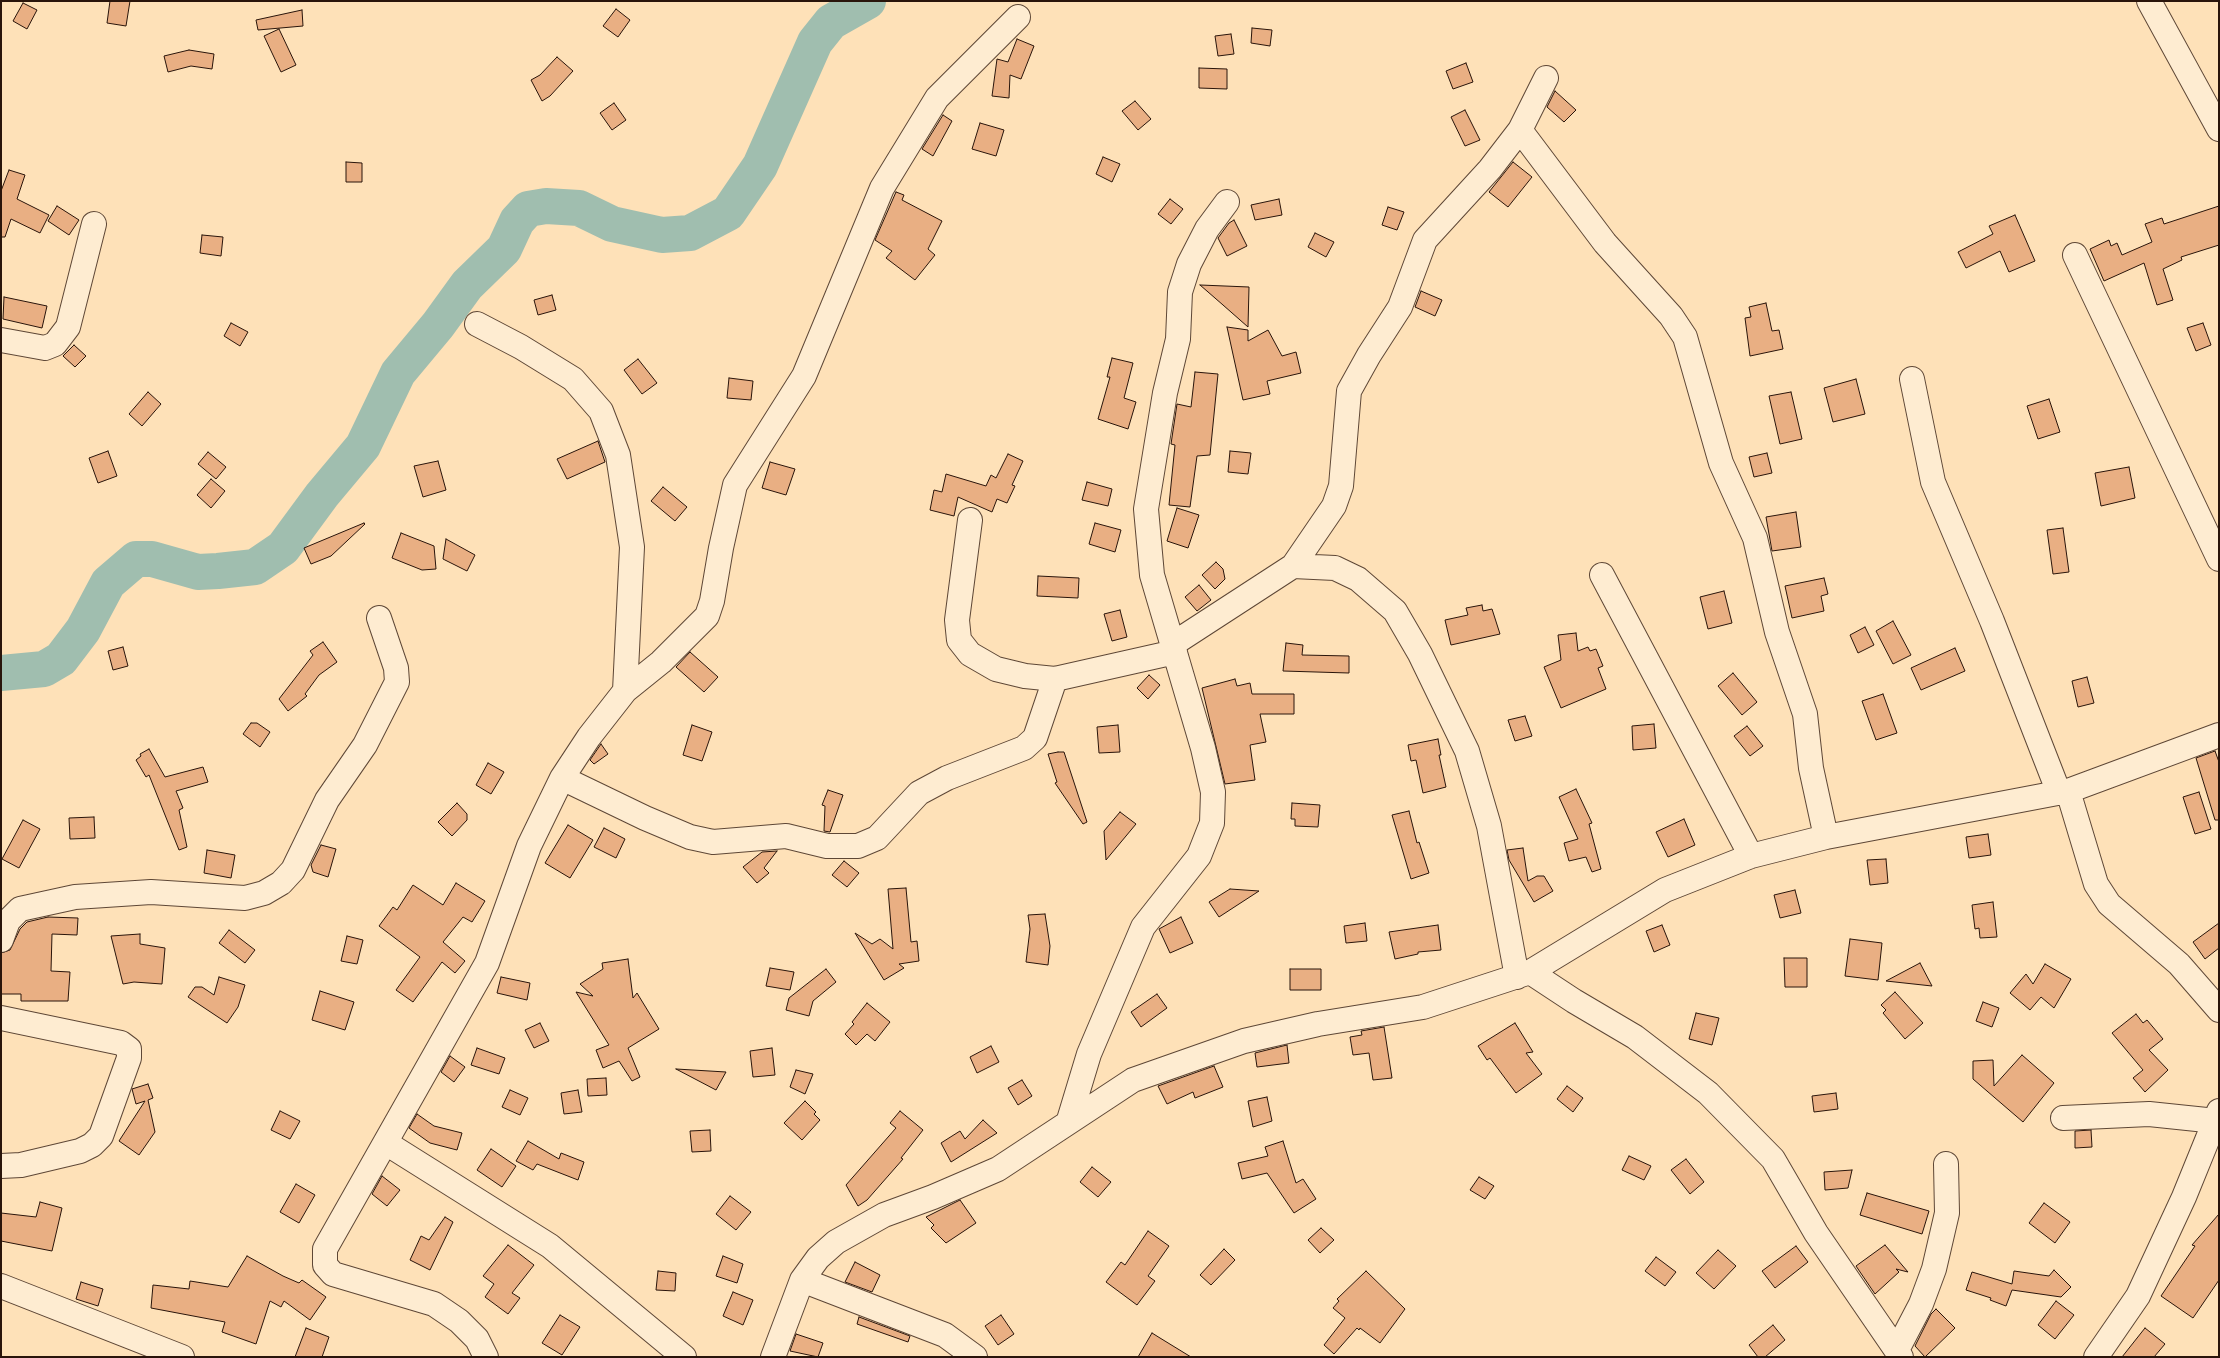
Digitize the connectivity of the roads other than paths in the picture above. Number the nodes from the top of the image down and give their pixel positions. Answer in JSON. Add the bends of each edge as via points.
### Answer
{"nodes":[{"id":1,"x":2149,"y":1,"type":"edge"},
{"id":2,"x":1018,"y":18,"type":"dead end"},
{"id":3,"x":1546,"y":78,"type":"dead end"},
{"id":4,"x":2219,"y":129,"type":"edge"},
{"id":5,"x":1520,"y":130,"type":"junction"},
{"id":6,"x":1227,"y":202,"type":"dead end"},
{"id":7,"x":94,"y":224,"type":"dead end"},
{"id":8,"x":2075,"y":255,"type":"dead end"},
{"id":9,"x":477,"y":324,"type":"dead end"},
{"id":10,"x":1,"y":340,"type":"edge"},
{"id":11,"x":1912,"y":379,"type":"dead end"},
{"id":12,"x":970,"y":520,"type":"dead end"},
{"id":13,"x":2219,"y":559,"type":"edge"},
{"id":14,"x":1293,"y":566,"type":"junction"},
{"id":15,"x":1602,"y":575,"type":"dead end"},
{"id":16,"x":379,"y":618,"type":"dead end"},
{"id":17,"x":1174,"y":648,"type":"junction"},
{"id":18,"x":1055,"y":679,"type":"junction"},
{"id":19,"x":625,"y":691,"type":"junction"},
{"id":20,"x":2219,"y":735,"type":"edge"},
{"id":21,"x":562,"y":778,"type":"junction"},
{"id":22,"x":2064,"y":792,"type":"junction"},
{"id":23,"x":1826,"y":837,"type":"junction"},
{"id":24,"x":1751,"y":856,"type":"junction"},
{"id":25,"x":1,"y":940,"type":"edge"},
{"id":26,"x":1524,"y":974,"type":"junction"},
{"id":27,"x":2219,"y":1010,"type":"edge"},
{"id":28,"x":1,"y":1018,"type":"edge"},
{"id":29,"x":2217,"y":1116,"type":"edge"},
{"id":30,"x":2063,"y":1118,"type":"dead end"},
{"id":31,"x":1069,"y":1120,"type":"junction"},
{"id":32,"x":386,"y":1143,"type":"junction"},
{"id":33,"x":1946,"y":1164,"type":"dead end"},
{"id":34,"x":1,"y":1166,"type":"edge"},
{"id":35,"x":802,"y":1280,"type":"junction"},
{"id":36,"x":1,"y":1286,"type":"edge"},
{"id":37,"x":1899,"y":1353,"type":"edge"},
{"id":38,"x":182,"y":1357,"type":"edge"},
{"id":39,"x":486,"y":1357,"type":"edge"},
{"id":40,"x":684,"y":1357,"type":"edge"},
{"id":41,"x":773,"y":1357,"type":"edge"},
{"id":42,"x":975,"y":1357,"type":"edge"},
{"id":43,"x":2096,"y":1357,"type":"edge"}],
"edges":[{"from":1,"to":4,"type":"street"},
{"from":2,"to":19,"type":"street","via":[[938,98],[882,188],[804,376],[735,486],[707,616],[661,662]]},
{"from":3,"to":5,"type":"street"},
{"from":5,"to":14,"type":"street","via":[[1490,169],[1425,240],[1400,307],[1349,392],[1341,486],[1334,506]]},
{"from":5,"to":23,"type":"street","via":[[1605,243],[1671,316],[1685,337],[1721,463],[1755,538],[1777,632],[1805,714],[1811,768]]},
{"from":6,"to":17,"type":"street","via":[[1207,229],[1189,264],[1180,292],[1178,339],[1164,394],[1146,509],[1152,575]]},
{"from":7,"to":10,"type":"street","via":[[68,328],[56,344],[45,348]]},
{"from":8,"to":13,"type":"street"},
{"from":9,"to":19,"type":"street","via":[[572,379],[601,411],[618,455],[632,547]]},
{"from":11,"to":22,"type":"street","via":[[1933,482]]},
{"from":12,"to":18,"type":"street","via":[[957,620],[959,640],[970,654],[996,670]]},
{"from":14,"to":17,"type":"street"},
{"from":14,"to":26,"type":"street","via":[[1335,568],[1358,579],[1395,611],[1420,654],[1467,752],[1489,826]]},
{"from":15,"to":24,"type":"street"},
{"from":16,"to":25,"type":"street","via":[[396,668],[397,682],[365,745],[327,800],[293,870],[280,883],[264,893],[245,898],[151,892],[75,897],[20,909],[8,921]]},
{"from":17,"to":18,"type":"street"},
{"from":17,"to":31,"type":"street","via":[[1213,792],[1212,823],[1198,856],[1143,927],[1089,1054]]},
{"from":18,"to":21,"type":"street","via":[[1035,738],[1024,748],[919,792],[877,838],[858,846],[827,846],[786,836],[713,842],[690,837]]},
{"from":19,"to":21,"type":"street"},
{"from":20,"to":22,"type":"street"},
{"from":21,"to":32,"type":"street","via":[[529,846],[487,963]]},
{"from":22,"to":23,"type":"street"},
{"from":22,"to":27,"type":"street","via":[[2096,884],[2109,904],[2179,964]]},
{"from":23,"to":24,"type":"street"},
{"from":24,"to":26,"type":"street","via":[[1665,890]]},
{"from":26,"to":31,"type":"street","via":[[1423,1007],[1318,1024],[1244,1041],[1133,1080]]},
{"from":26,"to":37,"type":"street","via":[[1635,1037],[1708,1093],[1773,1159],[1816,1233]]},
{"from":28,"to":34,"type":"street","via":[[121,1043],[129,1049],[129,1058],[101,1136],[92,1145],[80,1151],[21,1165]]},
{"from":29,"to":30,"type":"street","via":[[2149,1114]]},
{"from":29,"to":43,"type":"street","via":[[2138,1296]]},
{"from":31,"to":35,"type":"street","via":[[998,1169],[884,1215],[836,1242],[818,1258]]},
{"from":32,"to":39,"type":"street","via":[[325,1249],[325,1265],[333,1274],[434,1304],[459,1320],[476,1339]]},
{"from":32,"to":40,"type":"street","via":[[550,1246]]},
{"from":33,"to":37,"type":"street","via":[[1947,1213],[1934,1269]]},
{"from":35,"to":41,"type":"street"},
{"from":35,"to":42,"type":"street","via":[[945,1336]]},
{"from":36,"to":38,"type":"street"}]}
